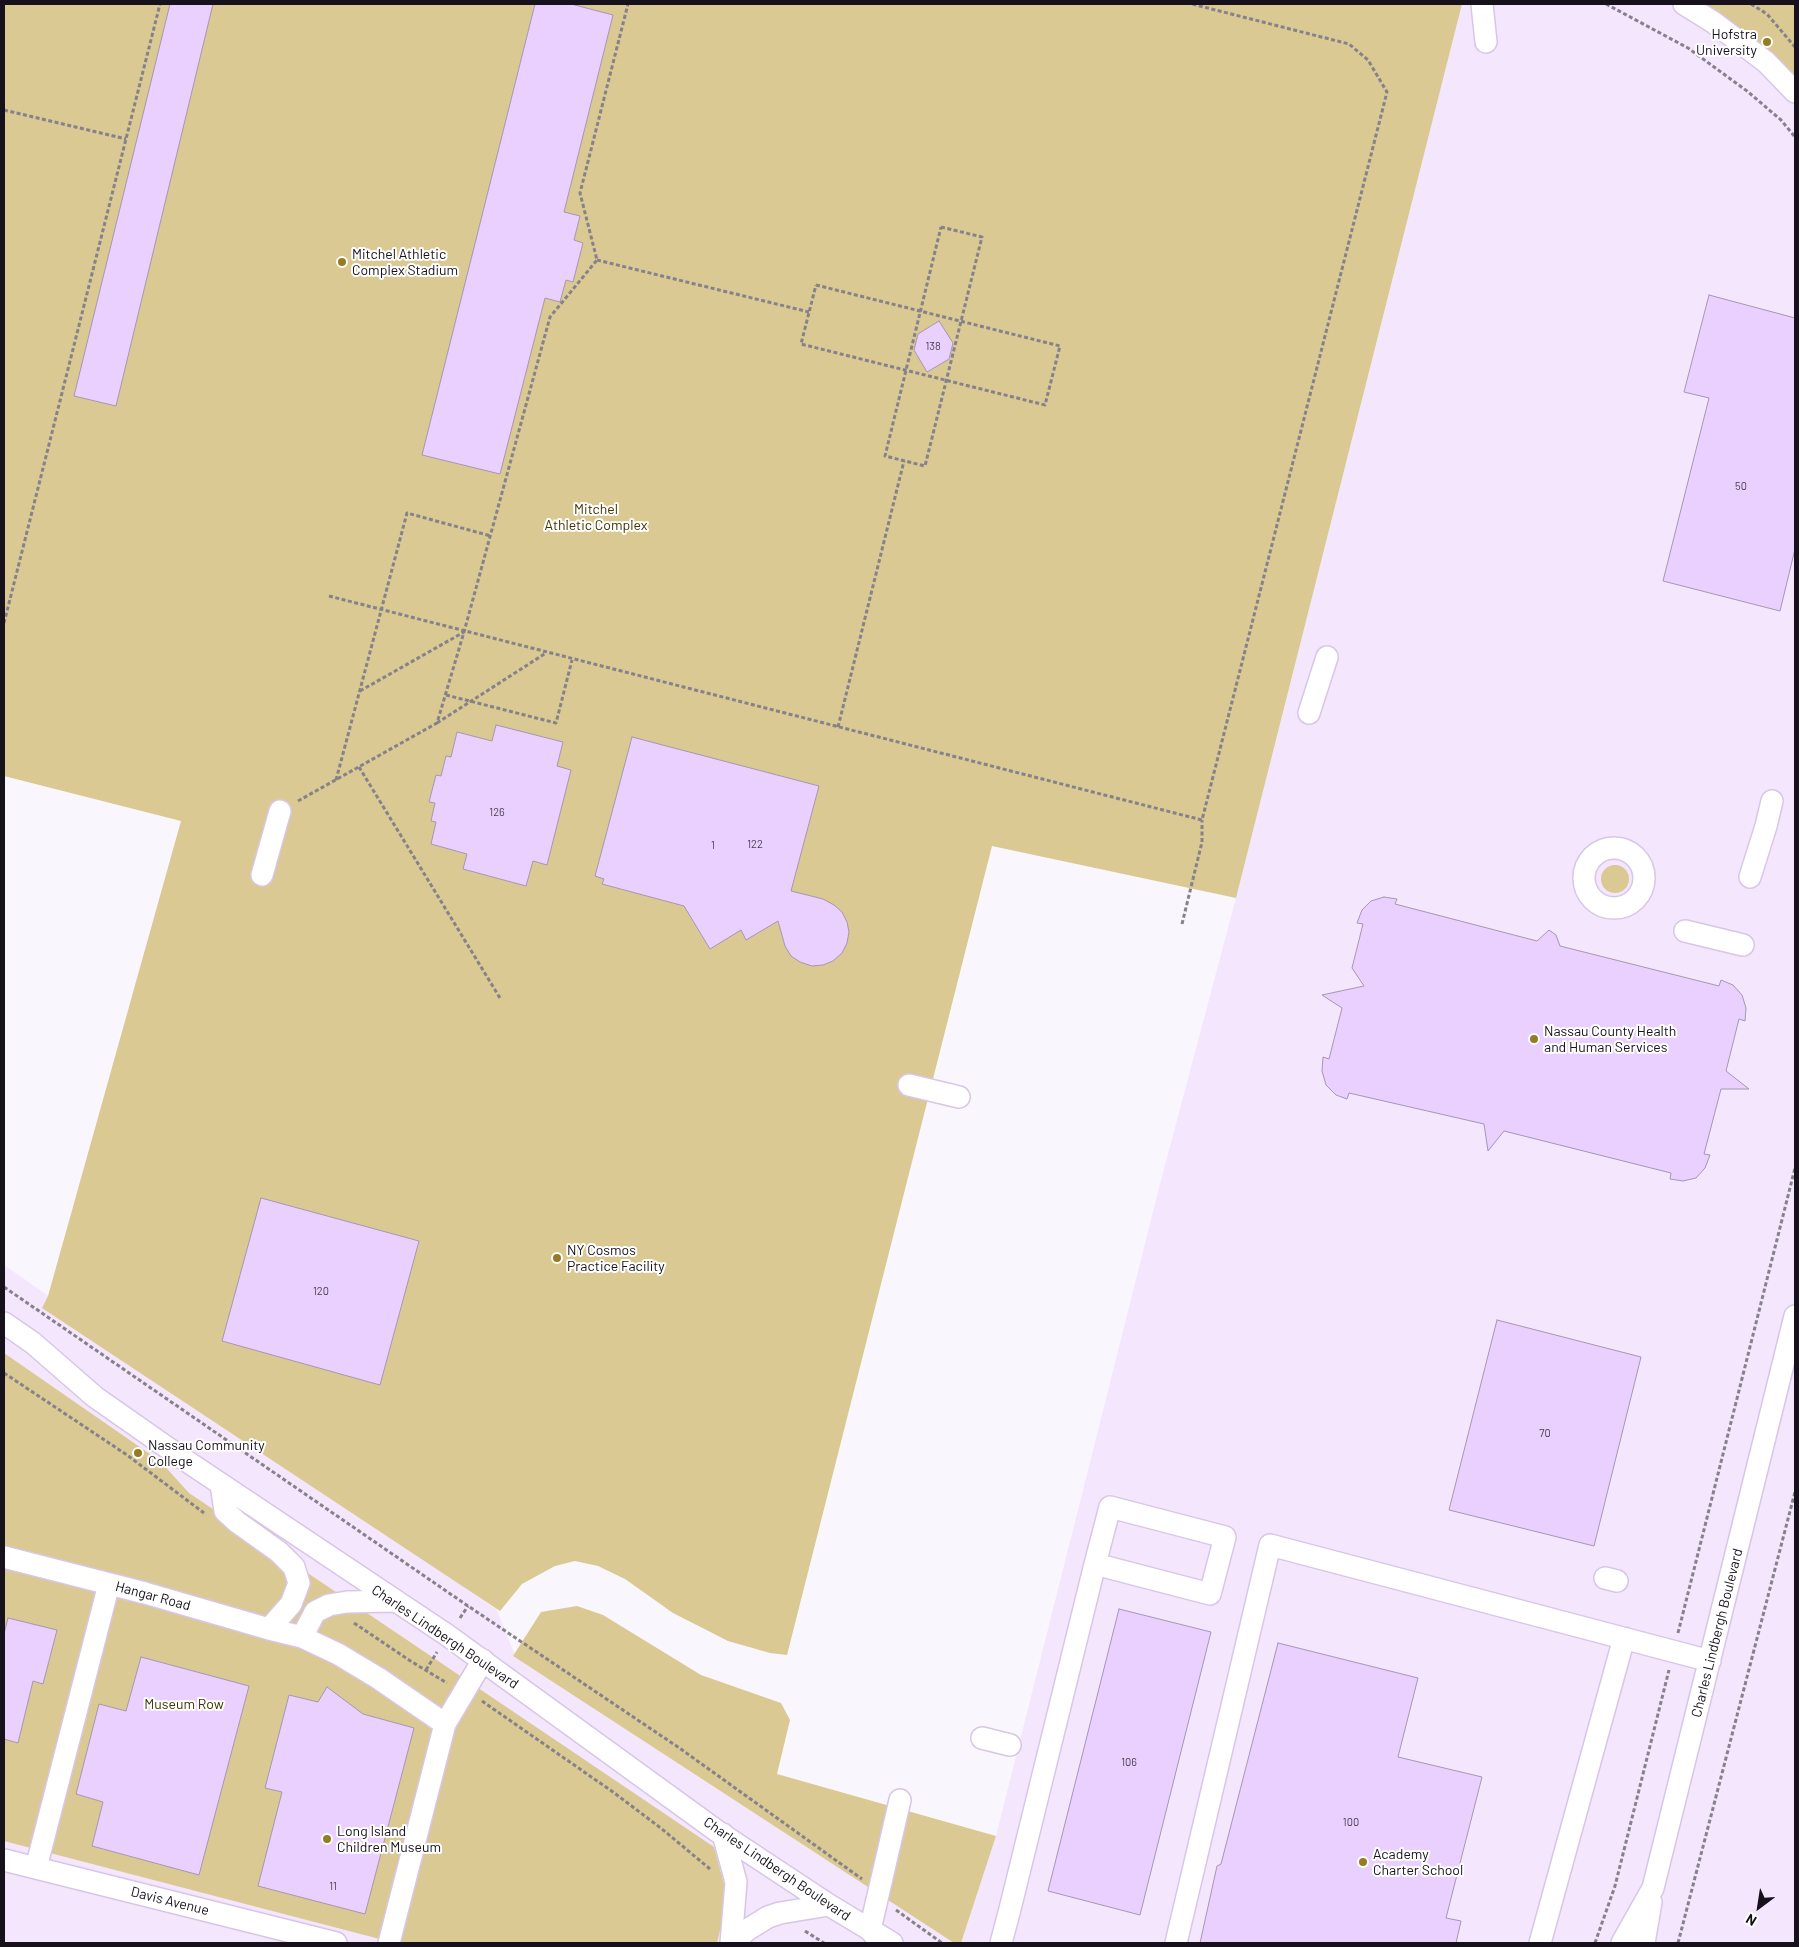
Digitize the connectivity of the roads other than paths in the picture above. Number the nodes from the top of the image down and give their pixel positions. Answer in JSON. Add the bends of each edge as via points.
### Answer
{"nodes":[{"id":1,"x":1482,"y":4,"type":"edge"},
{"id":2,"x":1684,"y":4,"type":"edge"},
{"id":3,"x":1486,"y":42,"type":"dead end"},
{"id":4,"x":1795,"y":92,"type":"edge"},
{"id":5,"x":1327,"y":657,"type":"dead end"},
{"id":6,"x":1309,"y":712,"type":"dead end"},
{"id":7,"x":1772,"y":802,"type":"dead end"},
{"id":8,"x":280,"y":811,"type":"road end"},
{"id":9,"x":262,"y":876,"type":"dead end"},
{"id":10,"x":1750,"y":877,"type":"dead end"},
{"id":11,"x":1685,"y":931,"type":"dead end"},
{"id":12,"x":1743,"y":945,"type":"dead end"},
{"id":13,"x":909,"y":1085,"type":"dead end"},
{"id":14,"x":959,"y":1098,"type":"dead end"},
{"id":15,"x":1795,"y":1316,"type":"edge"},
{"id":16,"x":4,"y":1323,"type":"edge"},
{"id":17,"x":221,"y":1485,"type":"junction"},
{"id":18,"x":4,"y":1557,"type":"edge"},
{"id":19,"x":1095,"y":1564,"type":"junction"},
{"id":20,"x":109,"y":1584,"type":"junction"},
{"id":21,"x":394,"y":1601,"type":"junction"},
{"id":22,"x":268,"y":1629,"type":"junction"},
{"id":23,"x":302,"y":1637,"type":"junction"},
{"id":24,"x":1624,"y":1638,"type":"junction"},
{"id":25,"x":483,"y":1660,"type":"junction"},
{"id":26,"x":1710,"y":1661,"type":"junction"},
{"id":27,"x":445,"y":1724,"type":"junction"},
{"id":28,"x":982,"y":1738,"type":"dead end"},
{"id":29,"x":1010,"y":1745,"type":"dead end"},
{"id":30,"x":900,"y":1800,"type":"dead end"},
{"id":31,"x":723,"y":1834,"type":"junction"},
{"id":32,"x":4,"y":1860,"type":"edge"},
{"id":33,"x":36,"y":1868,"type":"junction"},
{"id":34,"x":1653,"y":1888,"type":"junction"},
{"id":35,"x":829,"y":1906,"type":"junction"},
{"id":36,"x":876,"y":1937,"type":"edge"},
{"id":37,"x":336,"y":1943,"type":"edge"},
{"id":38,"x":389,"y":1943,"type":"edge"},
{"id":39,"x":732,"y":1943,"type":"edge"},
{"id":40,"x":892,"y":1943,"type":"edge"},
{"id":41,"x":1001,"y":1943,"type":"edge"},
{"id":42,"x":1176,"y":1943,"type":"edge"},
{"id":43,"x":1540,"y":1943,"type":"edge"},
{"id":44,"x":1622,"y":1943,"type":"edge"},
{"id":45,"x":1644,"y":1943,"type":"edge"}],
"edges":[{"from":1,"to":3,"type":"street"},
{"from":2,"to":4,"type":"street","via":[[1766,62]]},
{"from":5,"to":6,"type":"street"},
{"from":7,"to":10,"type":"street"},
{"from":8,"to":9,"type":"street"},
{"from":11,"to":12,"type":"street"},
{"from":13,"to":14,"type":"street"},
{"from":15,"to":26,"type":"street","name":"Charles Lindbergh Boulevard"},
{"from":16,"to":17,"type":"street","name":"Charles Lindbergh Boulevard","via":[[33,1343],[95,1397]]},
{"from":17,"to":21,"type":"street","name":"Charles Lindbergh Boulevard"},
{"from":17,"to":22,"type":"street","via":[[225,1511],[294,1567],[299,1583],[291,1604]]},
{"from":18,"to":20,"type":"street","name":"Hangar Road"},
{"from":19,"to":19,"type":"street","via":[[1110,1507],[1224,1537],[1210,1594]]},
{"from":19,"to":41,"type":"street"},
{"from":20,"to":22,"type":"street","name":"Hangar Road"},
{"from":20,"to":33,"type":"street"},
{"from":21,"to":23,"type":"street","via":[[329,1605],[316,1612]]},
{"from":21,"to":25,"type":"street","name":"Charles Lindbergh Boulevard"},
{"from":22,"to":23,"type":"street","name":"Hangar Road"},
{"from":23,"to":27,"type":"street","name":"Hangar Road","via":[[378,1678]]},
{"from":24,"to":26,"type":"street"},
{"from":24,"to":42,"type":"street","via":[[1270,1545]]},
{"from":24,"to":43,"type":"street"},
{"from":25,"to":27,"type":"street"},
{"from":25,"to":31,"type":"street","name":"Charles Lindbergh Boulevard"},
{"from":26,"to":34,"type":"street","name":"Charles Lindbergh Boulevard"},
{"from":27,"to":38,"type":"street"},
{"from":28,"to":29,"type":"street"},
{"from":30,"to":36,"type":"street","via":[[878,1894]]},
{"from":31,"to":35,"type":"street","name":"Charles Lindbergh Boulevard"},
{"from":31,"to":39,"type":"street","via":[[736,1882]]},
{"from":32,"to":33,"type":"street","name":"Davis Avenue"},
{"from":33,"to":37,"type":"street","name":"Davis Avenue"},
{"from":34,"to":44,"type":"street","name":"Charles Lindbergh Boulevard"},
{"from":34,"to":45,"type":"street"},
{"from":35,"to":36,"type":"street","name":"Charles Lindbergh Boulevard"},
{"from":35,"to":39,"type":"street","via":[[768,1917]]},
{"from":36,"to":40,"type":"street","name":"Charles Lindbergh Boulevard"}]}
